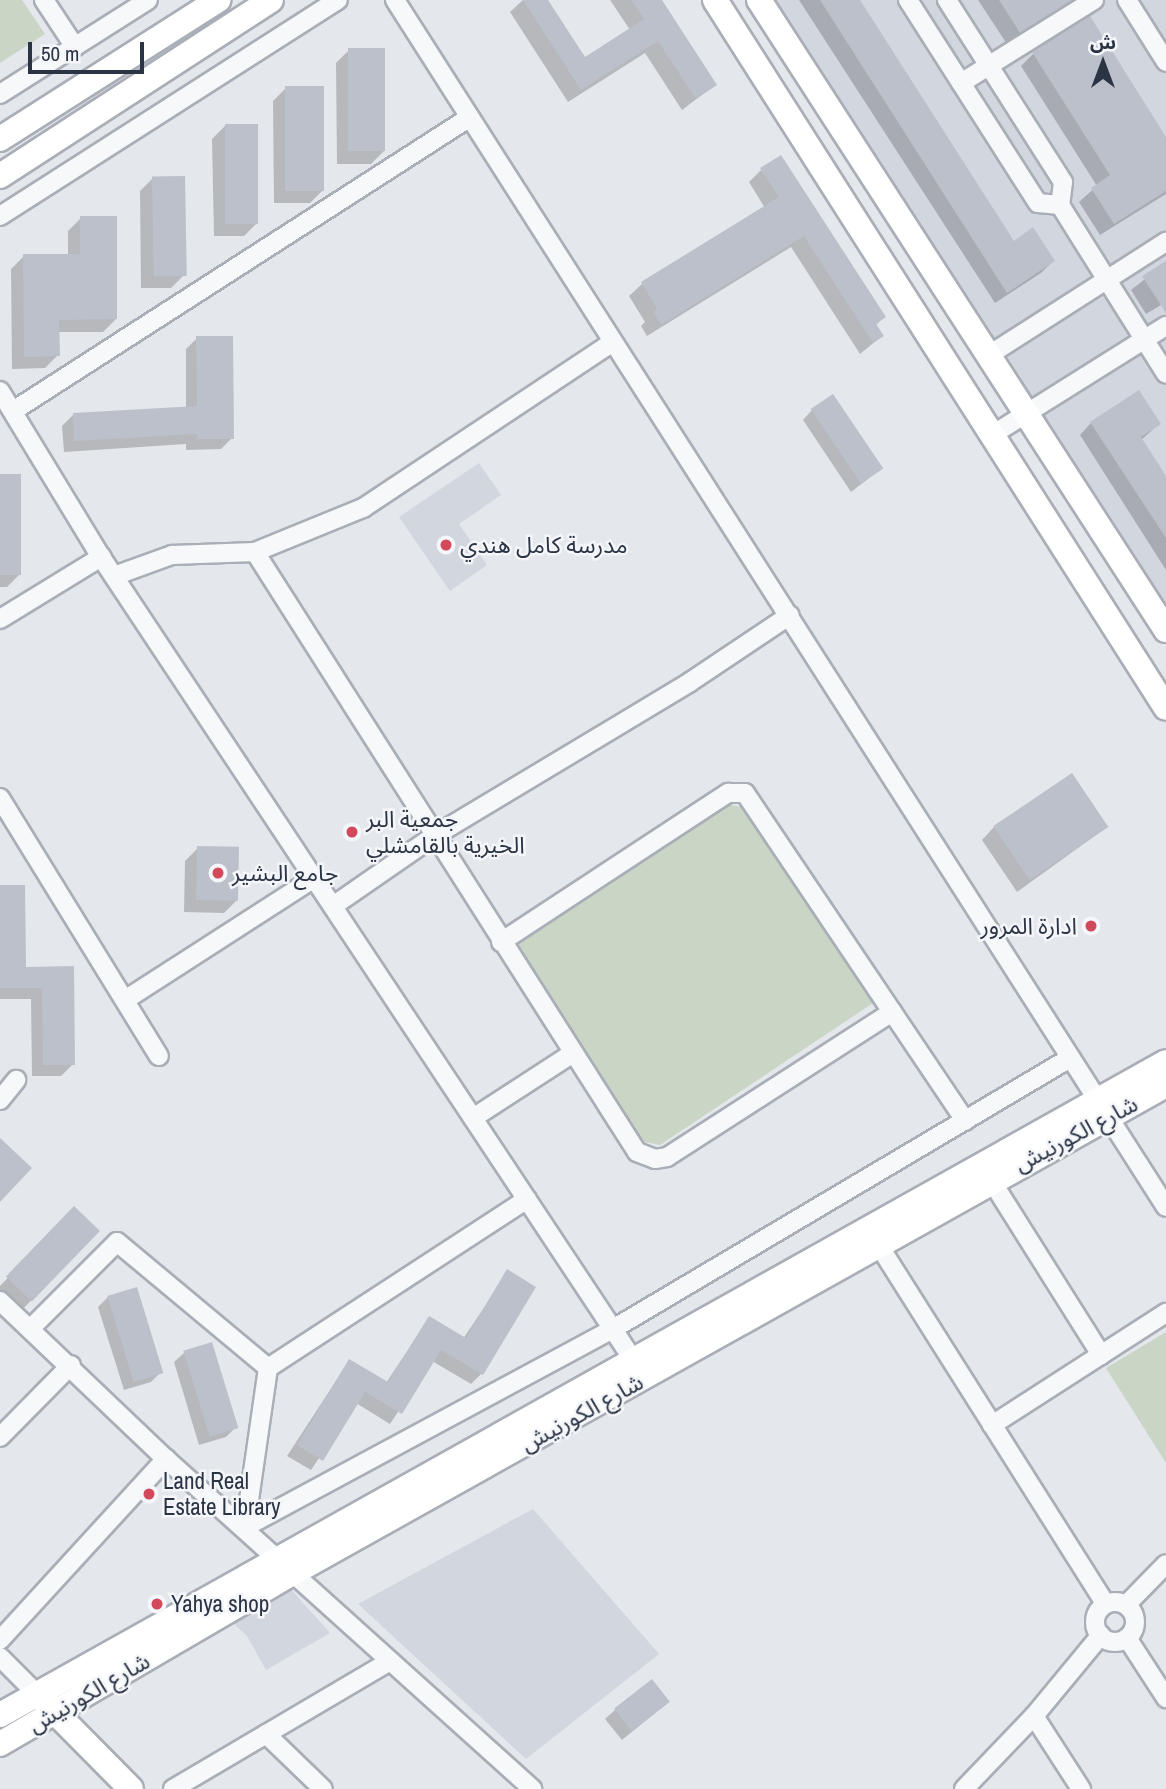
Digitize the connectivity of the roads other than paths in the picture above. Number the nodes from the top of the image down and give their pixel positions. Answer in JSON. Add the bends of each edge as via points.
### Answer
{"nodes":[{"id":1,"x":44,"y":0,"type":"edge"},
{"id":2,"x":148,"y":0,"type":"edge"},
{"id":3,"x":218,"y":0,"type":"edge"},
{"id":4,"x":271,"y":0,"type":"edge"},
{"id":5,"x":338,"y":0,"type":"edge"},
{"id":6,"x":395,"y":0,"type":"edge"},
{"id":7,"x":715,"y":0,"type":"edge"},
{"id":8,"x":759,"y":0,"type":"edge"},
{"id":9,"x":908,"y":0,"type":"edge"},
{"id":10,"x":947,"y":0,"type":"edge"},
{"id":11,"x":1094,"y":0,"type":"edge"},
{"id":12,"x":1127,"y":0,"type":"edge"},
{"id":13,"x":75,"y":47,"type":"junction"},
{"id":14,"x":1166,"y":62,"type":"edge"},
{"id":15,"x":990,"y":65,"type":"junction"},
{"id":16,"x":961,"y":83,"type":"junction"},
{"id":17,"x":0,"y":94,"type":"edge"},
{"id":18,"x":470,"y":117,"type":"junction"},
{"id":19,"x":0,"y":139,"type":"edge"},
{"id":20,"x":0,"y":176,"type":"edge"},
{"id":21,"x":1060,"y":205,"type":"junction"},
{"id":22,"x":0,"y":216,"type":"edge"},
{"id":23,"x":1166,"y":242,"type":"edge"},
{"id":24,"x":1107,"y":279,"type":"junction"},
{"id":25,"x":1166,"y":326,"type":"edge"},
{"id":26,"x":1144,"y":340,"type":"junction"},
{"id":27,"x":613,"y":342,"type":"junction"},
{"id":28,"x":989,"y":355,"type":"junction"},
{"id":29,"x":1166,"y":374,"type":"edge"},
{"id":30,"x":0,"y":391,"type":"edge"},
{"id":31,"x":13,"y":411,"type":"junction"},
{"id":32,"x":1026,"y":414,"type":"junction"},
{"id":33,"x":992,"y":435,"type":"junction"},
{"id":34,"x":255,"y":552,"type":"junction"},
{"id":35,"x":101,"y":557,"type":"junction"},
{"id":36,"x":114,"y":576,"type":"junction"},
{"id":37,"x":790,"y":615,"type":"junction"},
{"id":38,"x":0,"y":619,"type":"edge"},
{"id":39,"x":1166,"y":630,"type":"edge"},
{"id":40,"x":1166,"y":708,"type":"edge"},
{"id":41,"x":0,"y":798,"type":"edge"},
{"id":42,"x":433,"y":836,"type":"junction"},
{"id":43,"x":314,"y":878,"type":"junction"},
{"id":44,"x":333,"y":906,"type":"junction"},
{"id":45,"x":502,"y":942,"type":"junction"},
{"id":46,"x":125,"y":1000,"type":"junction"},
{"id":47,"x":892,"y":1013,"type":"junction"},
{"id":48,"x":573,"y":1054,"type":"junction"},
{"id":49,"x":159,"y":1056,"type":"dead end"},
{"id":50,"x":1070,"y":1058,"type":"junction"},
{"id":51,"x":1166,"y":1062,"type":"edge"},
{"id":52,"x":16,"y":1080,"type":"dead end"},
{"id":53,"x":1166,"y":1085,"type":"edge"},
{"id":54,"x":0,"y":1100,"type":"edge"},
{"id":55,"x":1102,"y":1109,"type":"junction"},
{"id":56,"x":473,"y":1118,"type":"junction"},
{"id":57,"x":965,"y":1121,"type":"junction"},
{"id":58,"x":991,"y":1180,"type":"junction"},
{"id":59,"x":527,"y":1199,"type":"junction"},
{"id":60,"x":1166,"y":1207,"type":"edge"},
{"id":61,"x":878,"y":1244,"type":"junction"},
{"id":62,"x":0,"y":1301,"type":"edge"},
{"id":63,"x":1166,"y":1313,"type":"edge"},
{"id":64,"x":30,"y":1329,"type":"junction"},
{"id":65,"x":613,"y":1329,"type":"junction"},
{"id":66,"x":1101,"y":1354,"type":"junction"},
{"id":67,"x":71,"y":1364,"type":"junction"},
{"id":68,"x":268,"y":1368,"type":"junction"},
{"id":69,"x":640,"y":1369,"type":"junction"},
{"id":70,"x":992,"y":1425,"type":"junction"},
{"id":71,"x":0,"y":1437,"type":"edge"},
{"id":72,"x":166,"y":1459,"type":"junction"},
{"id":73,"x":245,"y":1527,"type":"junction"},
{"id":74,"x":1166,"y":1564,"type":"edge"},
{"id":75,"x":285,"y":1566,"type":"junction"},
{"id":76,"x":1106,"y":1604,"type":"junction"},
{"id":77,"x":1126,"y":1605,"type":"junction"},
{"id":78,"x":1101,"y":1635,"type":"junction"},
{"id":79,"x":1127,"y":1638,"type":"junction"},
{"id":80,"x":0,"y":1640,"type":"edge"},
{"id":81,"x":0,"y":1657,"type":"edge"},
{"id":82,"x":390,"y":1661,"type":"junction"},
{"id":83,"x":37,"y":1694,"type":"junction"},
{"id":84,"x":1166,"y":1698,"type":"edge"},
{"id":85,"x":55,"y":1713,"type":"junction"},
{"id":86,"x":0,"y":1715,"type":"edge"},
{"id":87,"x":1034,"y":1716,"type":"junction"},
{"id":88,"x":266,"y":1734,"type":"junction"},
{"id":89,"x":0,"y":1744,"type":"edge"},
{"id":90,"x":131,"y":1789,"type":"edge"},
{"id":91,"x":173,"y":1789,"type":"edge"},
{"id":92,"x":323,"y":1789,"type":"edge"},
{"id":93,"x":532,"y":1789,"type":"edge"},
{"id":94,"x":964,"y":1789,"type":"edge"},
{"id":95,"x":1081,"y":1789,"type":"edge"}],
"edges":[{"from":1,"to":13,"type":"street"},
{"from":2,"to":13,"type":"street"},
{"from":3,"to":19,"type":"street"},
{"from":4,"to":20,"type":"street"},
{"from":5,"to":22,"type":"street"},
{"from":6,"to":18,"type":"street"},
{"from":7,"to":33,"type":"street"},
{"from":8,"to":28,"type":"street"},
{"from":9,"to":16,"type":"street"},
{"from":10,"to":15,"type":"street"},
{"from":11,"to":15,"type":"street"},
{"from":12,"to":14,"type":"street"},
{"from":13,"to":17,"type":"street"},
{"from":15,"to":16,"type":"street"},
{"from":15,"to":21,"type":"street","via":[[1063,182]]},
{"from":16,"to":21,"type":"street","via":[[1038,203]]},
{"from":18,"to":27,"type":"street"},
{"from":18,"to":31,"type":"street"},
{"from":21,"to":24,"type":"street"},
{"from":23,"to":24,"type":"street"},
{"from":24,"to":26,"type":"street"},
{"from":24,"to":28,"type":"street"},
{"from":25,"to":26,"type":"street"},
{"from":26,"to":29,"type":"street"},
{"from":26,"to":32,"type":"street"},
{"from":27,"to":34,"type":"street","via":[[363,508]]},
{"from":27,"to":37,"type":"street"},
{"from":28,"to":32,"type":"street"},
{"from":30,"to":31,"type":"street"},
{"from":31,"to":35,"type":"street"},
{"from":32,"to":33,"type":"street"},
{"from":32,"to":39,"type":"street"},
{"from":33,"to":40,"type":"street"},
{"from":34,"to":36,"type":"street","via":[[172,555]]},
{"from":34,"to":42,"type":"street"},
{"from":35,"to":36,"type":"street"},
{"from":35,"to":38,"type":"street"},
{"from":36,"to":43,"type":"street"},
{"from":37,"to":42,"type":"street","via":[[690,682]]},
{"from":37,"to":50,"type":"street"},
{"from":41,"to":46,"type":"street"},
{"from":42,"to":44,"type":"street"},
{"from":42,"to":45,"type":"street"},
{"from":43,"to":44,"type":"street"},
{"from":43,"to":46,"type":"street"},
{"from":44,"to":56,"type":"street"},
{"from":45,"to":47,"type":"street","via":[[728,793],[740,791],[753,801]]},
{"from":45,"to":48,"type":"street"},
{"from":46,"to":49,"type":"street"},
{"from":47,"to":48,"type":"street","via":[[667,1157],[655,1159],[637,1152]]},
{"from":47,"to":57,"type":"street"},
{"from":48,"to":56,"type":"street"},
{"from":50,"to":55,"type":"street"},
{"from":50,"to":57,"type":"street"},
{"from":51,"to":55,"type":"street","name":"شارع الكورنيش"},
{"from":52,"to":54,"type":"street"},
{"from":53,"to":55,"type":"street","name":"شارع الكورنيش"},
{"from":55,"to":58,"type":"street","name":"شارع الكورنيش"},
{"from":55,"to":60,"type":"street"},
{"from":55,"to":69,"type":"street","name":"شارع الكورنيش"},
{"from":56,"to":59,"type":"street"},
{"from":57,"to":65,"type":"street"},
{"from":58,"to":61,"type":"street","name":"شارع الكورنيش"},
{"from":58,"to":66,"type":"street"},
{"from":59,"to":65,"type":"street"},
{"from":59,"to":68,"type":"street"},
{"from":61,"to":69,"type":"street","name":"شارع الكورنيش"},
{"from":61,"to":70,"type":"street"},
{"from":62,"to":64,"type":"street"},
{"from":63,"to":66,"type":"street"},
{"from":64,"to":67,"type":"street"},
{"from":64,"to":68,"type":"street","via":[[117,1242]]},
{"from":65,"to":69,"type":"street"},
{"from":65,"to":73,"type":"street"},
{"from":66,"to":70,"type":"street"},
{"from":67,"to":71,"type":"street"},
{"from":67,"to":72,"type":"street"},
{"from":68,"to":73,"type":"street"},
{"from":69,"to":75,"type":"street","name":"شارع الكورنيش"},
{"from":70,"to":76,"type":"street"},
{"from":72,"to":73,"type":"street"},
{"from":72,"to":80,"type":"street"},
{"from":73,"to":75,"type":"street"},
{"from":74,"to":77,"type":"street"},
{"from":75,"to":82,"type":"street"},
{"from":75,"to":83,"type":"street","name":"شارع الكورنيش"},
{"from":75,"to":85,"type":"street","name":"شارع الكورنيش"},
{"from":76,"to":77,"type":"street"},
{"from":76,"to":78,"type":"street","via":[[1095,1620]]},
{"from":77,"to":79,"type":"street","via":[[1135,1621]]},
{"from":78,"to":79,"type":"street","via":[[1115,1642]]},
{"from":78,"to":87,"type":"street"},
{"from":79,"to":84,"type":"street"},
{"from":81,"to":83,"type":"street"},
{"from":82,"to":88,"type":"street"},
{"from":82,"to":93,"type":"street"},
{"from":83,"to":85,"type":"street"},
{"from":83,"to":86,"type":"street","name":"شارع الكورنيش"},
{"from":85,"to":89,"type":"street","name":"شارع الكورنيش"},
{"from":85,"to":90,"type":"street"},
{"from":87,"to":94,"type":"street"},
{"from":87,"to":95,"type":"street"},
{"from":88,"to":91,"type":"street"},
{"from":88,"to":92,"type":"street"}]}
